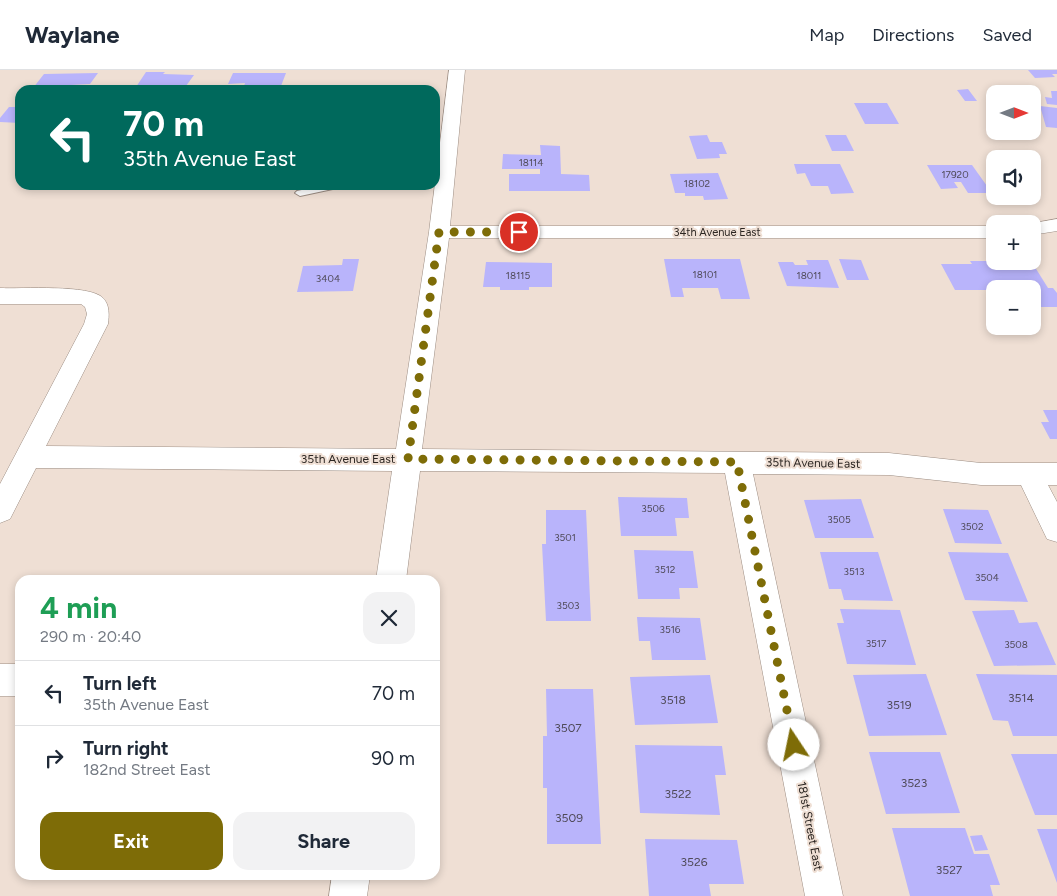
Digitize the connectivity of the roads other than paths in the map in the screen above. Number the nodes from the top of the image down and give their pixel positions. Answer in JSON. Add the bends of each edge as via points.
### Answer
{"nodes":[{"id":1,"x":457,"y":70,"type":"edge"},
{"id":2,"x":441,"y":156,"type":"edge"},
{"id":3,"x":317,"y":190,"type":"edge"},
{"id":4,"x":300,"y":194,"type":"dead end"},
{"id":5,"x":1057,"y":225,"type":"edge"},
{"id":6,"x":1041,"y":228,"type":"edge"},
{"id":7,"x":439,"y":232,"type":"junction"},
{"id":8,"x":986,"y":232,"type":"edge"},
{"id":9,"x":0,"y":296,"type":"edge"},
{"id":10,"x":28,"y":456,"type":"junction"},
{"id":11,"x":408,"y":459,"type":"junction"},
{"id":12,"x":737,"y":462,"type":"junction"},
{"id":13,"x":1030,"y":474,"type":"junction"},
{"id":14,"x":1057,"y":474,"type":"edge"},
{"id":15,"x":0,"y":511,"type":"edge"},
{"id":16,"x":1057,"y":530,"type":"edge"},
{"id":17,"x":392,"y":575,"type":"edge"},
{"id":18,"x":0,"y":680,"type":"edge"},
{"id":19,"x":15,"y":680,"type":"edge"},
{"id":20,"x":350,"y":880,"type":"edge"},
{"id":21,"x":348,"y":896,"type":"edge"},
{"id":22,"x":824,"y":896,"type":"edge"}],
"edges":[{"from":1,"to":2,"type":"street"},
{"from":2,"to":7,"type":"street"},
{"from":3,"to":4,"type":"lane"},
{"from":5,"to":6,"type":"street"},
{"from":7,"to":8,"type":"street","name":"34th Avenue East"},
{"from":7,"to":11,"type":"street"},
{"from":9,"to":10,"type":"street","via":[[79,296],[93,301],[97,308],[96,324]]},
{"from":10,"to":11,"type":"street","name":"35th Avenue East"},
{"from":10,"to":15,"type":"street"},
{"from":11,"to":12,"type":"street","name":"35th Avenue East"},
{"from":11,"to":17,"type":"street"},
{"from":12,"to":13,"type":"street","name":"35th Avenue East","via":[[889,464],[981,474]]},
{"from":12,"to":22,"type":"street","name":"181st Street East"},
{"from":13,"to":14,"type":"street","name":"35th Avenue East"},
{"from":13,"to":16,"type":"street"},
{"from":18,"to":19,"type":"street"},
{"from":20,"to":21,"type":"street"}]}
